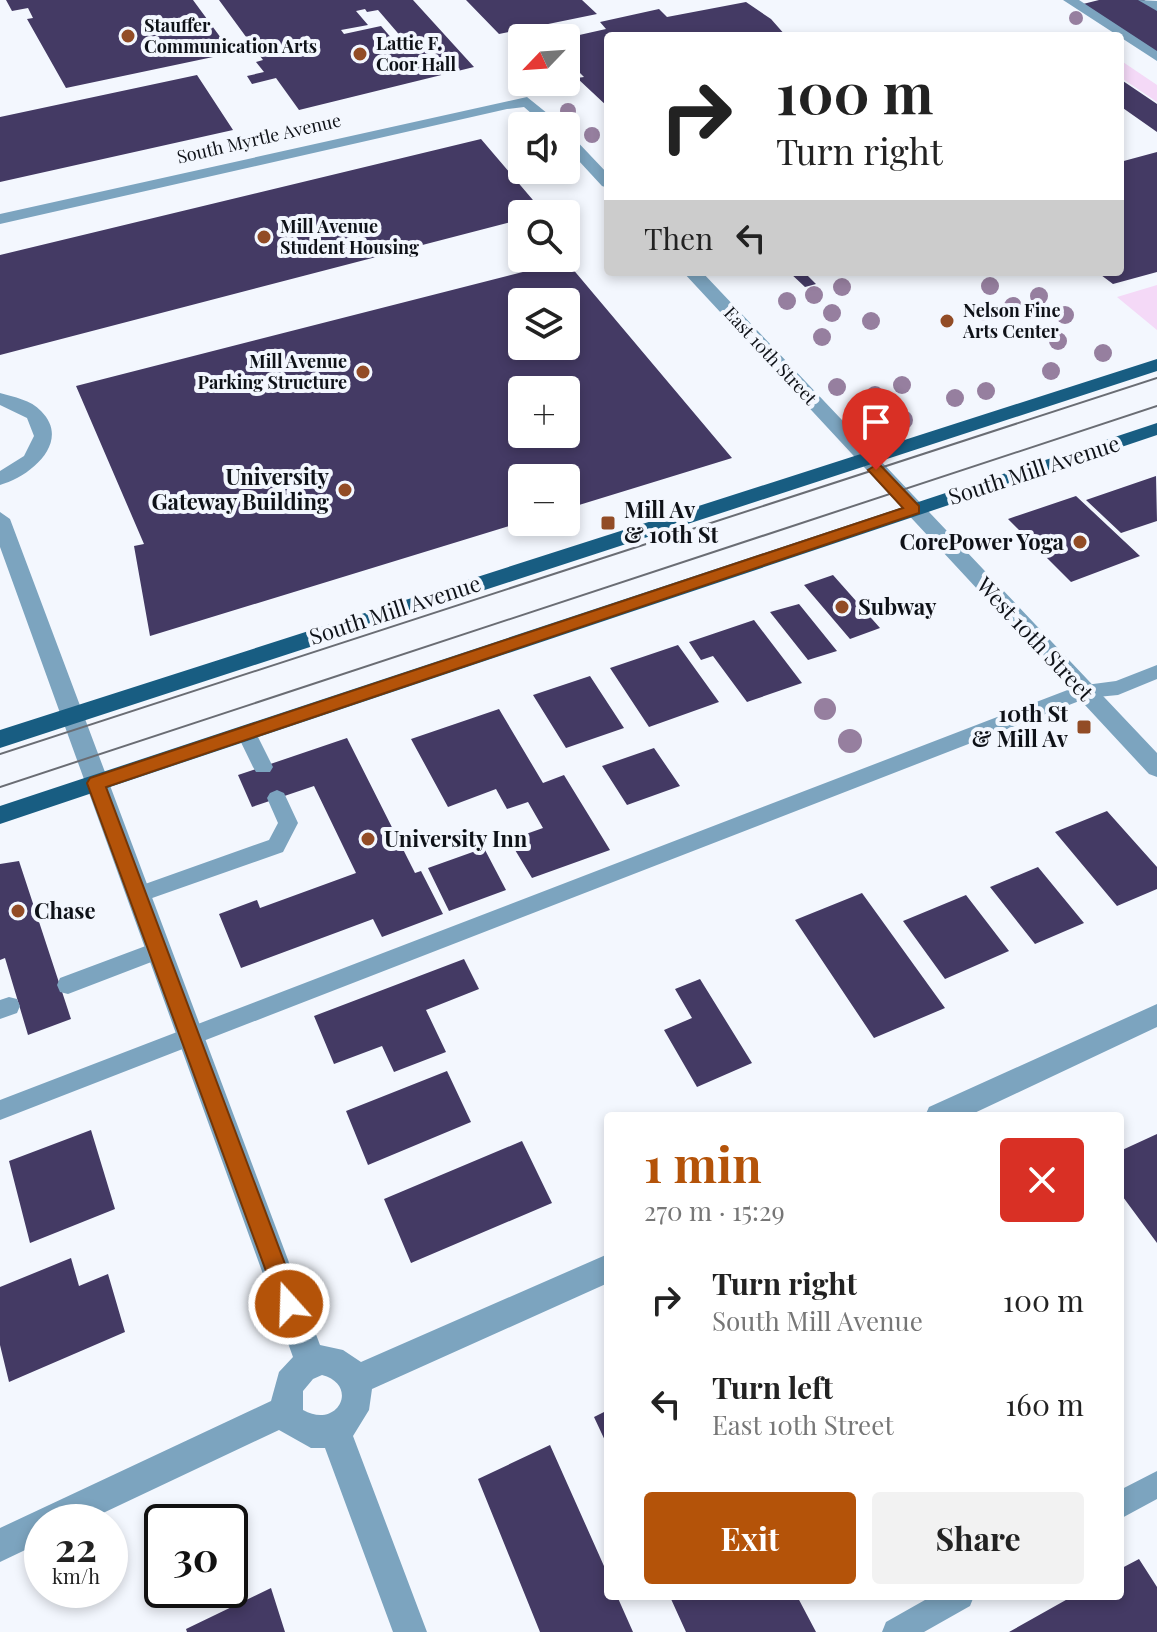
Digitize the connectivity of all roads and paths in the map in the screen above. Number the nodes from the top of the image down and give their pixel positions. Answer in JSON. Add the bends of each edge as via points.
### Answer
{"nodes":[{"id":1,"x":1070,"y":0,"type":"edge"},
{"id":2,"x":1145,"y":0,"type":"edge"},
{"id":3,"x":1157,"y":7,"type":"edge"},
{"id":4,"x":1119,"y":32,"type":"edge"},
{"id":5,"x":1124,"y":35,"type":"edge"},
{"id":6,"x":1157,"y":57,"type":"edge"},
{"id":7,"x":539,"y":112,"type":"edge"},
{"id":8,"x":580,"y":153,"type":"edge"},
{"id":9,"x":604,"y":179,"type":"edge"},
{"id":10,"x":0,"y":219,"type":"edge"},
{"id":11,"x":696,"y":276,"type":"edge"},
{"id":12,"x":1157,"y":365,"type":"edge"},
{"id":13,"x":0,"y":399,"type":"edge"},
{"id":14,"x":1157,"y":429,"type":"edge"},
{"id":15,"x":865,"y":458,"type":"junction"},
{"id":16,"x":0,"y":479,"type":"edge"},
{"id":17,"x":913,"y":510,"type":"junction"},
{"id":18,"x":0,"y":519,"type":"edge"},
{"id":19,"x":1157,"y":672,"type":"edge"},
{"id":20,"x":1085,"y":691,"type":"junction"},
{"id":21,"x":73,"y":715,"type":"junction"},
{"id":22,"x":246,"y":732,"type":"junction"},
{"id":23,"x":0,"y":739,"type":"edge"},
{"id":24,"x":263,"y":767,"type":"dead end"},
{"id":25,"x":1157,"y":768,"type":"edge"},
{"id":26,"x":96,"y":783,"type":"junction"},
{"id":27,"x":277,"y":798,"type":"dead end"},
{"id":28,"x":0,"y":815,"type":"edge"},
{"id":29,"x":138,"y":895,"type":"junction"},
{"id":30,"x":159,"y":950,"type":"junction"},
{"id":31,"x":68,"y":985,"type":"dead end"},
{"id":32,"x":1157,"y":1015,"type":"edge"},
{"id":33,"x":191,"y":1037,"type":"junction"},
{"id":34,"x":0,"y":1110,"type":"edge"},
{"id":35,"x":948,"y":1112,"type":"edge"},
{"id":36,"x":604,"y":1270,"type":"edge"},
{"id":37,"x":311,"y":1363,"type":"junction"},
{"id":38,"x":356,"y":1380,"type":"junction"},
{"id":39,"x":286,"y":1410,"type":"junction"},
{"id":40,"x":335,"y":1431,"type":"junction"},
{"id":41,"x":1157,"y":1484,"type":"edge"},
{"id":42,"x":1124,"y":1503,"type":"edge"},
{"id":43,"x":86,"y":1504,"type":"edge"},
{"id":44,"x":24,"y":1534,"type":"edge"},
{"id":45,"x":0,"y":1545,"type":"edge"},
{"id":46,"x":953,"y":1600,"type":"edge"},
{"id":47,"x":410,"y":1632,"type":"edge"},
{"id":48,"x":896,"y":1632,"type":"edge"}],
"edges":[{"from":1,"to":4,"type":"street"},
{"from":2,"to":3,"type":"street"},
{"from":5,"to":6,"type":"street"},
{"from":7,"to":10,"type":"street","name":"South Myrtle Avenue","via":[[527,102]]},
{"from":8,"to":9,"type":"street"},
{"from":11,"to":15,"type":"street","name":"East 10th Street"},
{"from":12,"to":15,"type":"main road","name":"South Mill Avenue"},
{"from":13,"to":16,"type":"street","via":[[33,410],[43,422],[44,435],[40,450],[27,464]]},
{"from":14,"to":17,"type":"main road","name":"South Mill Avenue"},
{"from":15,"to":17,"type":"street","name":"East 10th Street"},
{"from":15,"to":21,"type":"main road","name":"South Mill Avenue"},
{"from":17,"to":20,"type":"street","name":"West 10th Street"},
{"from":17,"to":22,"type":"main road","name":"South Mill Avenue"},
{"from":18,"to":21,"type":"street"},
{"from":19,"to":20,"type":"lane","via":[[1118,688]]},
{"from":20,"to":25,"type":"street","name":"West 10th Street"},
{"from":20,"to":33,"type":"lane"},
{"from":21,"to":23,"type":"main road","name":"South Mill Avenue"},
{"from":21,"to":26,"type":"street"},
{"from":22,"to":24,"type":"lane"},
{"from":22,"to":26,"type":"main road","name":"South Mill Avenue"},
{"from":26,"to":28,"type":"main road","name":"South Mill Avenue"},
{"from":26,"to":29,"type":"street"},
{"from":27,"to":29,"type":"lane","via":[[288,823],[276,846]]},
{"from":29,"to":30,"type":"street"},
{"from":30,"to":31,"type":"lane"},
{"from":30,"to":33,"type":"street"},
{"from":32,"to":35,"type":"street"},
{"from":33,"to":34,"type":"lane"},
{"from":33,"to":37,"type":"street"},
{"from":36,"to":38,"type":"street"},
{"from":37,"to":38,"type":"street","via":[[332,1360]]},
{"from":37,"to":39,"type":"street","via":[[293,1377],[284,1399]]},
{"from":38,"to":40,"type":"street","via":[[353,1414]]},
{"from":39,"to":40,"type":"street","via":[[291,1421],[310,1434]]},
{"from":39,"to":43,"type":"street"},
{"from":40,"to":47,"type":"street"},
{"from":41,"to":42,"type":"lane"},
{"from":44,"to":45,"type":"street"},
{"from":46,"to":48,"type":"lane"}]}
